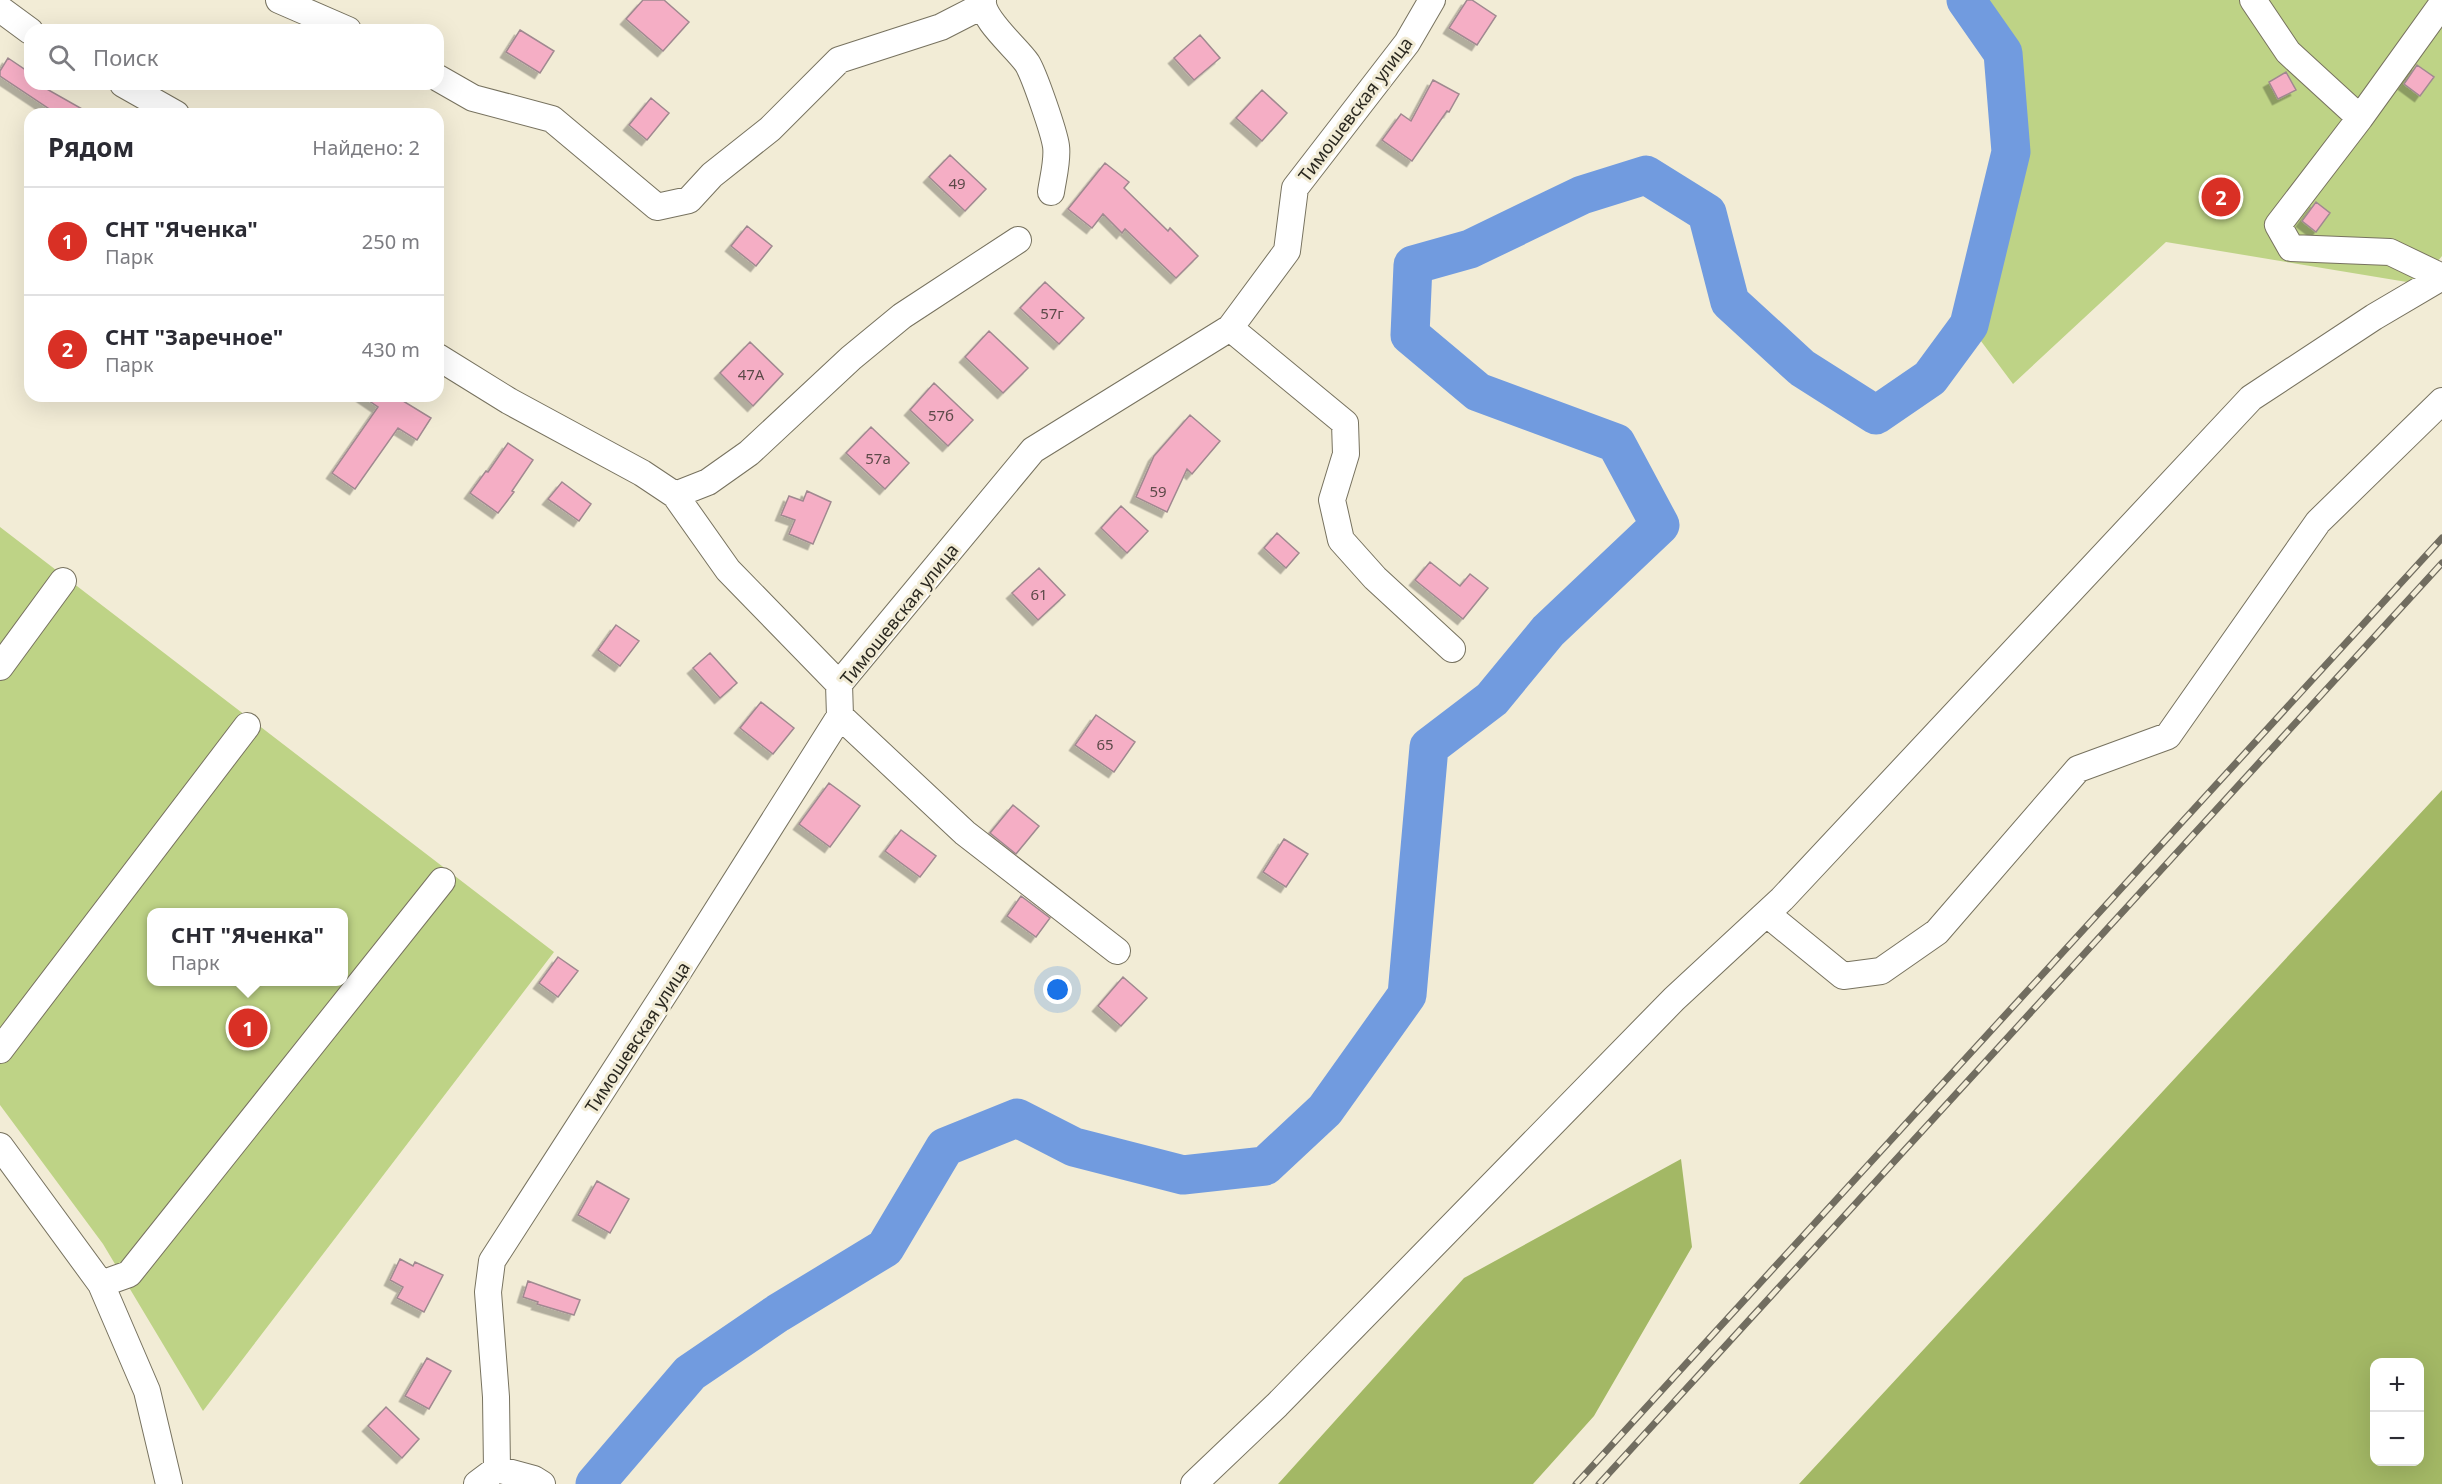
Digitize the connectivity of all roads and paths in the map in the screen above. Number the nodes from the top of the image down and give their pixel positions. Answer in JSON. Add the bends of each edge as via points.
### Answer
{"nodes":[{"id":1,"x":279,"y":0,"type":"edge"},
{"id":2,"x":1432,"y":0,"type":"edge"},
{"id":3,"x":2253,"y":0,"type":"edge"},
{"id":4,"x":982,"y":3,"type":"edge"},
{"id":5,"x":2442,"y":4,"type":"edge"},
{"id":6,"x":0,"y":9,"type":"edge"},
{"id":7,"x":334,"y":24,"type":"edge"},
{"id":8,"x":24,"y":27,"type":"edge"},
{"id":9,"x":444,"y":81,"type":"edge"},
{"id":10,"x":134,"y":90,"type":"edge"},
{"id":11,"x":165,"y":108,"type":"edge"},
{"id":12,"x":2360,"y":118,"type":"junction"},
{"id":13,"x":1051,"y":192,"type":"dead end"},
{"id":14,"x":1018,"y":240,"type":"dead end"},
{"id":15,"x":2442,"y":277,"type":"edge"},
{"id":16,"x":1230,"y":328,"type":"junction"},
{"id":17,"x":444,"y":361,"type":"edge"},
{"id":18,"x":2442,"y":401,"type":"edge"},
{"id":19,"x":675,"y":495,"type":"junction"},
{"id":20,"x":63,"y":581,"type":"dead end"},
{"id":21,"x":1452,"y":649,"type":"dead end"},
{"id":22,"x":0,"y":667,"type":"edge"},
{"id":23,"x":839,"y":684,"type":"junction"},
{"id":24,"x":840,"y":716,"type":"junction"},
{"id":25,"x":247,"y":726,"type":"dead end"},
{"id":26,"x":442,"y":881,"type":"dead end"},
{"id":27,"x":1775,"y":906,"type":"junction"},
{"id":28,"x":1117,"y":951,"type":"dead end"},
{"id":29,"x":0,"y":1050,"type":"edge"},
{"id":30,"x":0,"y":1146,"type":"edge"},
{"id":31,"x":101,"y":1284,"type":"junction"},
{"id":32,"x":487,"y":1477,"type":"edge"},
{"id":33,"x":169,"y":1484,"type":"edge"},
{"id":34,"x":542,"y":1484,"type":"edge"},
{"id":35,"x":1194,"y":1484,"type":"edge"}],
"edges":[{"from":1,"to":7,"type":"street"},
{"from":2,"to":16,"type":"street","name":"Тимошевская улица","via":[[1407,43],[1295,188],[1287,251]]},
{"from":3,"to":12,"type":"street","via":[[2288,52]]},
{"from":4,"to":9,"type":"street","via":[[941,27],[839,60],[771,129],[712,175],[689,200],[657,207],[552,119],[473,98]]},
{"from":4,"to":13,"type":"street","via":[[993,23],[1027,64],[1033,79],[1056,147]]},
{"from":5,"to":12,"type":"street"},
{"from":6,"to":8,"type":"street"},
{"from":10,"to":11,"type":"street"},
{"from":12,"to":15,"type":"street","via":[[2278,225],[2291,248],[2390,252]]},
{"from":14,"to":19,"type":"street","via":[[902,316],[749,453],[708,482]]},
{"from":15,"to":27,"type":"street","via":[[2374,316],[2251,398]]},
{"from":16,"to":21,"type":"street","via":[[1345,423],[1346,454],[1332,500],[1341,540],[1375,578]]},
{"from":16,"to":23,"type":"street","name":"Тимошевская улица","via":[[1033,450]]},
{"from":17,"to":19,"type":"street"},
{"from":18,"to":27,"type":"street","via":[[2318,522],[2168,736],[2078,769],[1937,932],[1881,971],[1843,976]]},
{"from":19,"to":23,"type":"street","via":[[728,570]]},
{"from":20,"to":22,"type":"street"},
{"from":23,"to":24,"type":"street","name":"Тимошевская улица"},
{"from":24,"to":28,"type":"street","via":[[965,833]]},
{"from":24,"to":32,"type":"street","name":"Тимошевская улица","via":[[492,1261],[488,1292],[496,1397]]},
{"from":25,"to":29,"type":"street"},
{"from":26,"to":31,"type":"street","via":[[129,1274]]},
{"from":27,"to":35,"type":"street","via":[[1674,999],[1277,1405]]},
{"from":30,"to":31,"type":"street"},
{"from":31,"to":33,"type":"street","via":[[147,1391]]},
{"from":32,"to":34,"type":"street","via":[[534,1479]]}]}
